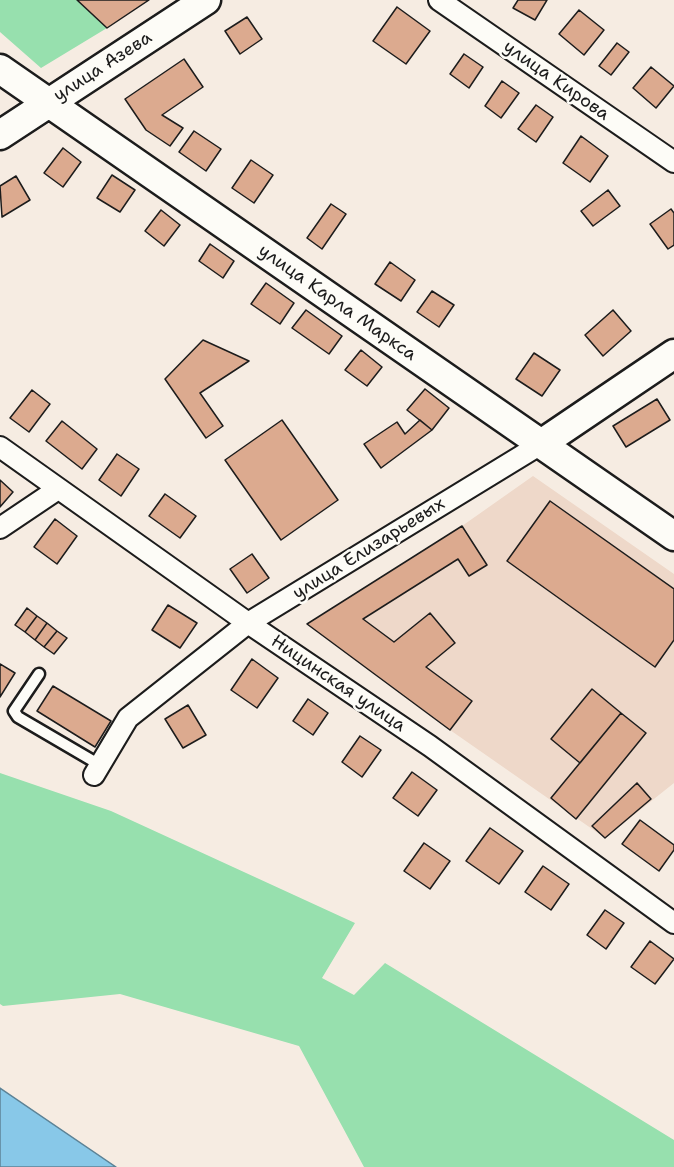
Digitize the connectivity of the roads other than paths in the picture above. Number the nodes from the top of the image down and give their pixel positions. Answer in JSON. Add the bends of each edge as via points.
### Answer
{"nodes":[{"id":1,"x":206,"y":0,"type":"edge"},
{"id":2,"x":439,"y":0,"type":"edge"},
{"id":3,"x":0,"y":69,"type":"edge"},
{"id":4,"x":48,"y":103,"type":"junction"},
{"id":5,"x":0,"y":135,"type":"edge"},
{"id":6,"x":674,"y":162,"type":"edge"},
{"id":7,"x":674,"y":354,"type":"edge"},
{"id":8,"x":541,"y":444,"type":"junction"},
{"id":9,"x":0,"y":447,"type":"edge"},
{"id":10,"x":58,"y":489,"type":"junction"},
{"id":11,"x":0,"y":528,"type":"edge"},
{"id":12,"x":674,"y":536,"type":"edge"},
{"id":13,"x":248,"y":623,"type":"junction"},
{"id":14,"x":39,"y":674,"type":"dead end"},
{"id":15,"x":97,"y":770,"type":"joint"},
{"id":16,"x":674,"y":923,"type":"edge"}],
"edges":[{"from":1,"to":4,"type":"street","name":"улица Азева"},
{"from":2,"to":6,"type":"street","name":"улица Кирова"},
{"from":3,"to":4,"type":"street","name":"улица Карла Маркса"},
{"from":4,"to":5,"type":"street","name":"улица Азева"},
{"from":4,"to":8,"type":"street","name":"улица Карла Маркса"},
{"from":7,"to":8,"type":"street","name":"улица Елизарьевых"},
{"from":8,"to":12,"type":"street","name":"улица Карла Маркса"},
{"from":8,"to":13,"type":"street","name":"улица Елизарьевых"},
{"from":9,"to":10,"type":"street","name":"Ницинская улица"},
{"from":10,"to":11,"type":"street"},
{"from":10,"to":13,"type":"street","name":"Ницинская улица"},
{"from":13,"to":15,"type":"street","name":"улица Елизарьевых","via":[[128,718]]},
{"from":13,"to":16,"type":"street","name":"Ницинская улица","via":[[430,746]]},
{"from":14,"to":15,"type":"lane","via":[[14,711]]}]}
